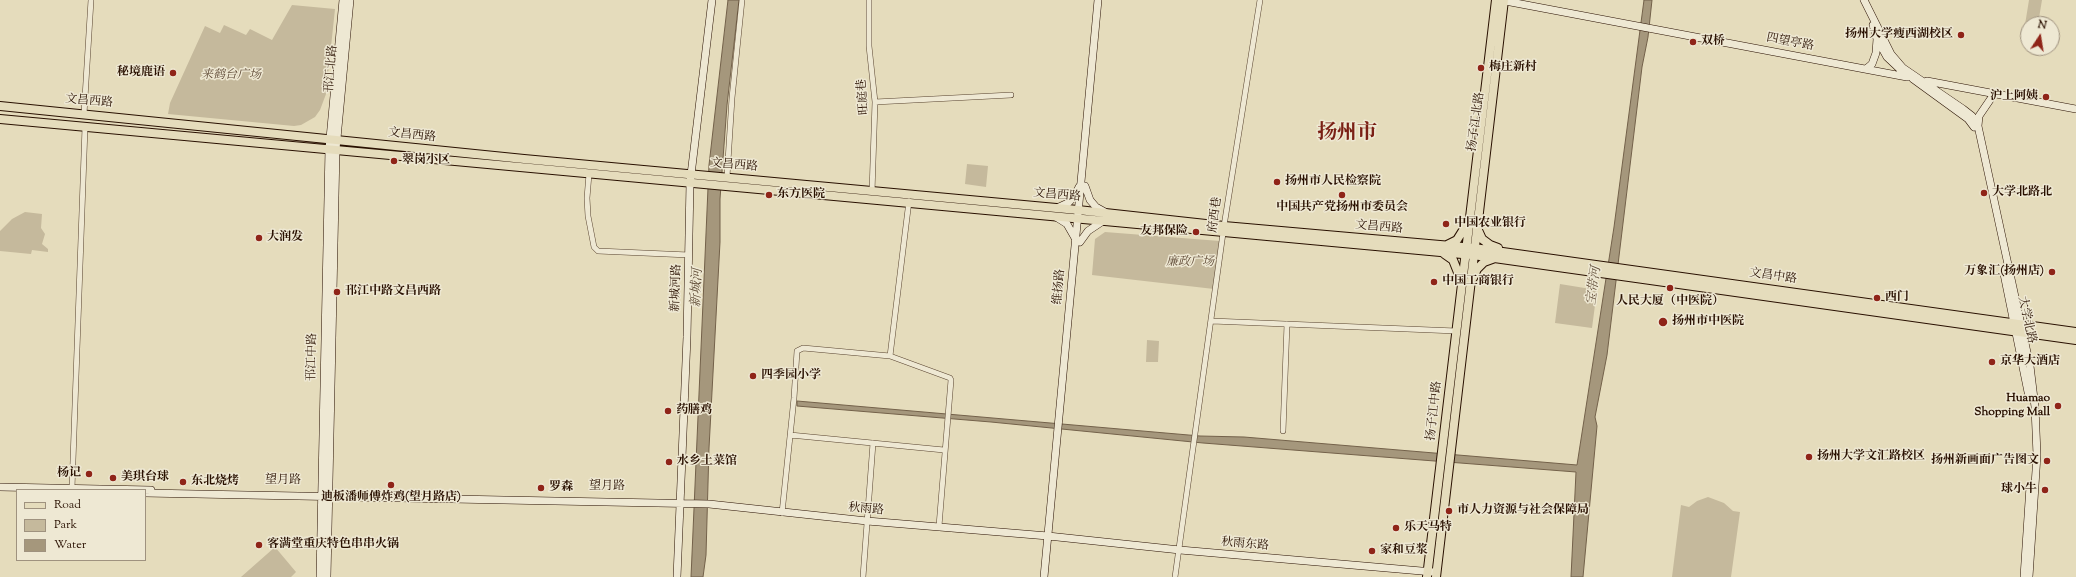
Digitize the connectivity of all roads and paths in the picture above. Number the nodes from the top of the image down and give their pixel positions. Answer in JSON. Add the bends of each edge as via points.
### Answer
{"nodes":[{"id":1,"x":91,"y":0,"type":"edge"},
{"id":2,"x":343,"y":0,"type":"edge"},
{"id":3,"x":350,"y":0,"type":"edge"},
{"id":4,"x":712,"y":0,"type":"edge"},
{"id":5,"x":742,"y":0,"type":"edge"},
{"id":6,"x":869,"y":0,"type":"edge"},
{"id":7,"x":1098,"y":0,"type":"edge"},
{"id":8,"x":1102,"y":0,"type":"edge"},
{"id":9,"x":1260,"y":0,"type":"edge"},
{"id":10,"x":1501,"y":0,"type":"edge"},
{"id":11,"x":1865,"y":3,"type":"edge"},
{"id":12,"x":1877,"y":39,"type":"junction"},
{"id":13,"x":1866,"y":69,"type":"junction"},
{"id":14,"x":1911,"y":78,"type":"junction"},
{"id":15,"x":1924,"y":81,"type":"junction"},
{"id":16,"x":1994,"y":94,"type":"junction"},
{"id":17,"x":1011,"y":95,"type":"dead end"},
{"id":18,"x":876,"y":102,"type":"junction"},
{"id":19,"x":0,"y":106,"type":"edge"},
{"id":20,"x":2076,"y":109,"type":"edge"},
{"id":21,"x":84,"y":114,"type":"junction"},
{"id":22,"x":0,"y":119,"type":"edge"},
{"id":23,"x":1978,"y":126,"type":"junction"},
{"id":24,"x":85,"y":127,"type":"junction"},
{"id":25,"x":333,"y":144,"type":"junction"},
{"id":26,"x":589,"y":174,"type":"junction"},
{"id":27,"x":726,"y":177,"type":"junction"},
{"id":28,"x":691,"y":178,"type":"junction"},
{"id":29,"x":1083,"y":185,"type":"junction"},
{"id":30,"x":872,"y":192,"type":"junction"},
{"id":31,"x":909,"y":199,"type":"junction"},
{"id":32,"x":1056,"y":212,"type":"junction"},
{"id":33,"x":1107,"y":213,"type":"junction"},
{"id":34,"x":1080,"y":214,"type":"junction"},
{"id":35,"x":1470,"y":218,"type":"junction"},
{"id":36,"x":1103,"y":221,"type":"junction"},
{"id":37,"x":1476,"y":227,"type":"junction"},
{"id":38,"x":1223,"y":229,"type":"junction"},
{"id":39,"x":1077,"y":241,"type":"junction"},
{"id":40,"x":1444,"y":249,"type":"junction"},
{"id":41,"x":1470,"y":251,"type":"junction"},
{"id":42,"x":689,"y":254,"type":"junction"},
{"id":43,"x":1516,"y":254,"type":"junction"},
{"id":44,"x":1495,"y":258,"type":"junction"},
{"id":45,"x":1603,"y":270,"type":"junction"},
{"id":46,"x":1466,"y":285,"type":"junction"},
{"id":47,"x":1212,"y":321,"type":"junction"},
{"id":48,"x":1287,"y":324,"type":"junction"},
{"id":49,"x":2019,"y":327,"type":"junction"},
{"id":50,"x":1456,"y":331,"type":"junction"},
{"id":51,"x":2076,"y":332,"type":"edge"},
{"id":52,"x":2076,"y":340,"type":"edge"},
{"id":53,"x":890,"y":356,"type":"junction"},
{"id":54,"x":1283,"y":431,"type":"dead end"},
{"id":55,"x":790,"y":435,"type":"junction"},
{"id":56,"x":873,"y":443,"type":"junction"},
{"id":57,"x":944,"y":450,"type":"junction"},
{"id":58,"x":1447,"y":452,"type":"junction"},
{"id":59,"x":1445,"y":463,"type":"junction"},
{"id":60,"x":0,"y":487,"type":"edge"},
{"id":61,"x":72,"y":488,"type":"junction"},
{"id":62,"x":108,"y":489,"type":"edge"},
{"id":63,"x":146,"y":490,"type":"edge"},
{"id":64,"x":0,"y":491,"type":"edge"},
{"id":65,"x":16,"y":491,"type":"edge"},
{"id":66,"x":146,"y":493,"type":"edge"},
{"id":67,"x":326,"y":495,"type":"junction"},
{"id":68,"x":679,"y":502,"type":"junction"},
{"id":69,"x":782,"y":513,"type":"junction"},
{"id":70,"x":868,"y":521,"type":"junction"},
{"id":71,"x":939,"y":526,"type":"junction"},
{"id":72,"x":1050,"y":536,"type":"junction"},
{"id":73,"x":1180,"y":550,"type":"junction"},
{"id":74,"x":1428,"y":574,"type":"edge"},
{"id":75,"x":1436,"y":575,"type":"edge"},
{"id":76,"x":320,"y":577,"type":"edge"},
{"id":77,"x":327,"y":577,"type":"edge"},
{"id":78,"x":677,"y":577,"type":"edge"},
{"id":79,"x":863,"y":577,"type":"edge"},
{"id":80,"x":1044,"y":577,"type":"edge"},
{"id":81,"x":1049,"y":577,"type":"edge"},
{"id":82,"x":1175,"y":577,"type":"edge"},
{"id":83,"x":2024,"y":577,"type":"edge"},
{"id":84,"x":2029,"y":577,"type":"edge"}],
"edges":[{"from":1,"to":21,"type":"street"},
{"from":2,"to":25,"type":"street","name":"邗江北路"},
{"from":3,"to":25,"type":"street","name":"邗江北路"},
{"from":4,"to":28,"type":"street","name":"新城河路"},
{"from":5,"to":27,"type":"street"},
{"from":6,"to":18,"type":"street","name":"旺庭巷","via":[[869,46]]},
{"from":7,"to":29,"type":"street","name":"维扬路"},
{"from":8,"to":29,"type":"street","name":"维扬路"},
{"from":9,"to":38,"type":"street","name":"府西巷"},
{"from":10,"to":13,"type":"street","name":"四望亭路"},
{"from":10,"to":35,"type":"main road","name":"扬子江北路"},
{"from":10,"to":37,"type":"main road","name":"扬子江北路"},
{"from":11,"to":12,"type":"street"},
{"from":11,"to":15,"type":"street","name":"大学北路","via":[[1891,54],[1903,68]]},
{"from":12,"to":13,"type":"street","via":[[1872,64]]},
{"from":12,"to":14,"type":"street","name":"大学北路","via":[[1887,58]]},
{"from":13,"to":14,"type":"street","name":"四望亭路"},
{"from":14,"to":15,"type":"street","name":"四望亭路"},
{"from":14,"to":49,"type":"street","name":"大学北路","via":[[1968,119],[1974,127]]},
{"from":15,"to":16,"type":"street","name":"四望亭路"},
{"from":15,"to":23,"type":"street","name":"大学北路","via":[[1972,116]]},
{"from":16,"to":20,"type":"street","name":"四望亭路"},
{"from":16,"to":23,"type":"street","via":[[1979,116]]},
{"from":17,"to":18,"type":"street"},
{"from":18,"to":30,"type":"street","name":"旺庭巷"},
{"from":19,"to":21,"type":"main road","name":"文昌西路"},
{"from":21,"to":25,"type":"main road","name":"文昌西路"},
{"from":22,"to":24,"type":"main road","name":"文昌西路"},
{"from":23,"to":49,"type":"street","name":"大学北路"},
{"from":24,"to":25,"type":"main road","name":"文昌西路"},
{"from":24,"to":61,"type":"street"},
{"from":25,"to":26,"type":"main road","name":"文昌西路"},
{"from":25,"to":28,"type":"main road","name":"文昌西路"},
{"from":25,"to":67,"type":"street","name":"邗江中路"},
{"from":26,"to":28,"type":"main road","name":"文昌西路"},
{"from":26,"to":42,"type":"street","via":[[588,216],[594,247],[598,251]]},
{"from":27,"to":28,"type":"main road","name":"文昌西路","via":[[703,175]]},
{"from":27,"to":30,"type":"main road","name":"文昌西路"},
{"from":28,"to":31,"type":"main road","name":"文昌西路","via":[[704,184],[724,186]]},
{"from":28,"to":42,"type":"street","name":"新城河路"},
{"from":29,"to":32,"type":"street","via":[[1074,197]]},
{"from":29,"to":33,"type":"street","via":[[1093,203]]},
{"from":29,"to":34,"type":"street","name":"维扬路"},
{"from":30,"to":31,"type":"main road","name":"文昌西路"},
{"from":31,"to":32,"type":"main road","name":"文昌西路"},
{"from":31,"to":53,"type":"street"},
{"from":32,"to":34,"type":"main road","name":"文昌西路"},
{"from":32,"to":39,"type":"street"},
{"from":33,"to":34,"type":"main road","name":"文昌西路"},
{"from":33,"to":38,"type":"main road","name":"文昌西路"},
{"from":34,"to":36,"type":"main road","name":"文昌西路"},
{"from":34,"to":39,"type":"street","name":"维扬路"},
{"from":35,"to":40,"type":"main road","via":[[1457,240]]},
{"from":35,"to":41,"type":"main road","name":"扬子江北路"},
{"from":36,"to":38,"type":"main road","name":"文昌西路"},
{"from":36,"to":39,"type":"street"},
{"from":37,"to":41,"type":"main road","name":"扬子江北路"},
{"from":37,"to":43,"type":"main road","via":[[1482,239],[1490,245]]},
{"from":38,"to":40,"type":"main road","name":"文昌西路"},
{"from":38,"to":47,"type":"street","name":"府西巷"},
{"from":39,"to":72,"type":"street","name":"维扬路"},
{"from":40,"to":41,"type":"main road","name":"文昌西路"},
{"from":40,"to":46,"type":"main road"},
{"from":41,"to":43,"type":"main road","name":"文昌中路"},
{"from":41,"to":44,"type":"main road","name":"文昌中路"},
{"from":41,"to":46,"type":"main road","name":"扬子江中路"},
{"from":42,"to":68,"type":"street","name":"新城河路"},
{"from":43,"to":45,"type":"main road","name":"文昌中路"},
{"from":44,"to":45,"type":"main road","name":"文昌中路"},
{"from":44,"to":46,"type":"main road","via":[[1484,262]]},
{"from":45,"to":49,"type":"main road","name":"文昌中路"},
{"from":46,"to":50,"type":"main road","name":"扬子江中路"},
{"from":46,"to":58,"type":"main road","name":"扬子江中路"},
{"from":47,"to":48,"type":"street"},
{"from":47,"to":73,"type":"street","name":"府西巷"},
{"from":48,"to":50,"type":"street"},
{"from":48,"to":54,"type":"street"},
{"from":49,"to":51,"type":"main road","name":"文昌中路"},
{"from":49,"to":52,"type":"main road","name":"文昌中路"},
{"from":49,"to":83,"type":"street","name":"大学北路","via":[[2031,409],[2032,454]]},
{"from":49,"to":84,"type":"street","name":"大学北路","via":[[2035,407],[2036,455]]},
{"from":50,"to":58,"type":"main road","name":"扬子江中路"},
{"from":53,"to":55,"type":"street","via":[[803,348],[798,350]]},
{"from":53,"to":57,"type":"street","via":[[950,378]]},
{"from":55,"to":56,"type":"street"},
{"from":55,"to":69,"type":"street"},
{"from":56,"to":57,"type":"street"},
{"from":56,"to":70,"type":"street"},
{"from":57,"to":71,"type":"street"},
{"from":58,"to":59,"type":"main road","name":"扬子江中路"},
{"from":59,"to":74,"type":"main road","name":"扬子江中路"},
{"from":59,"to":75,"type":"main road","name":"扬子江中路"},
{"from":60,"to":61,"type":"street","name":"望月路"},
{"from":61,"to":62,"type":"street","name":"望月路"},
{"from":63,"to":67,"type":"street","name":"望月路"},
{"from":64,"to":65,"type":"street"},
{"from":66,"to":67,"type":"street","name":"望月路"},
{"from":67,"to":68,"type":"street","name":"望月路","via":[[670,499]]},
{"from":67,"to":76,"type":"street","name":"邗江中路"},
{"from":67,"to":77,"type":"street","name":"邗江中路"},
{"from":68,"to":69,"type":"street","name":"秋雨路"},
{"from":68,"to":78,"type":"street","name":"新城河路"},
{"from":69,"to":70,"type":"street","name":"秋雨路"},
{"from":70,"to":71,"type":"street","name":"秋雨路"},
{"from":70,"to":79,"type":"street"},
{"from":71,"to":72,"type":"street","name":"秋雨路"},
{"from":72,"to":73,"type":"street","name":"秋雨东路"},
{"from":72,"to":80,"type":"street","name":"维扬路"},
{"from":72,"to":81,"type":"street","name":"维扬路"},
{"from":73,"to":74,"type":"street","name":"秋雨东路"},
{"from":73,"to":82,"type":"street","name":"府西巷"},
{"from":74,"to":75,"type":"street","name":"秋雨东路"}]}
